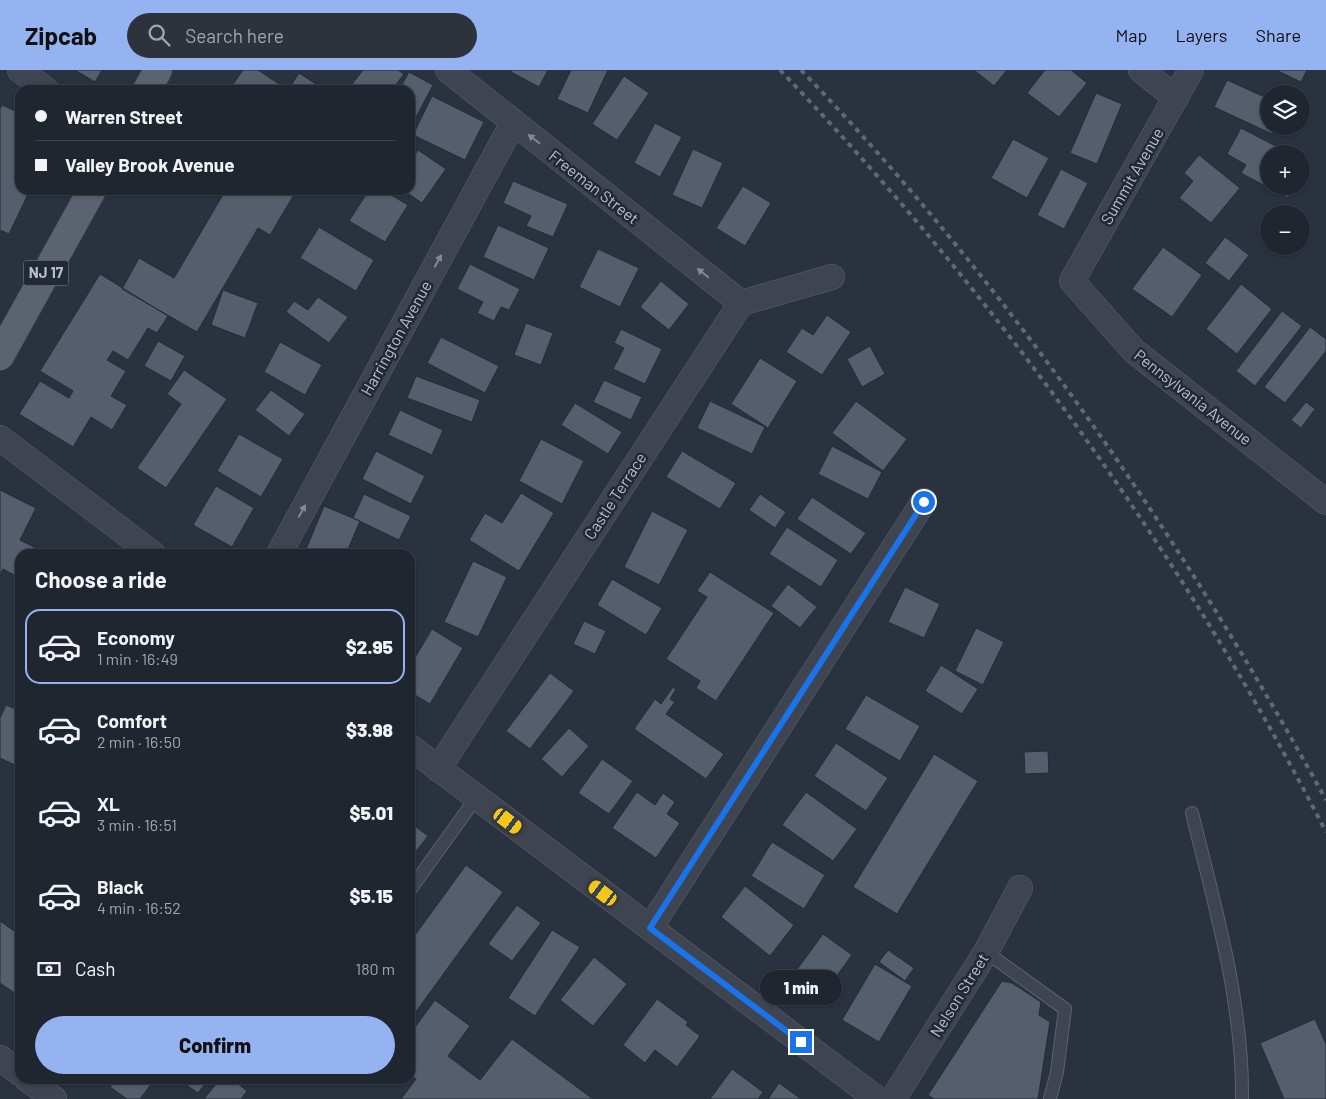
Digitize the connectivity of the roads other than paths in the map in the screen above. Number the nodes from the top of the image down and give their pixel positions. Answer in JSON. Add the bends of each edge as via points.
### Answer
{"nodes":[{"id":1,"x":20,"y":70,"type":"edge"},
{"id":2,"x":158,"y":70,"type":"edge"},
{"id":3,"x":448,"y":70,"type":"edge"},
{"id":4,"x":1141,"y":70,"type":"edge"},
{"id":5,"x":1191,"y":70,"type":"edge"},
{"id":6,"x":40,"y":85,"type":"edge"},
{"id":7,"x":149,"y":85,"type":"edge"},
{"id":8,"x":1176,"y":98,"type":"junction"},
{"id":9,"x":513,"y":123,"type":"junction"},
{"id":10,"x":89,"y":195,"type":"edge"},
{"id":11,"x":832,"y":277,"type":"dead end"},
{"id":12,"x":1072,"y":280,"type":"joint"},
{"id":13,"x":741,"y":303,"type":"junction"},
{"id":14,"x":0,"y":356,"type":"edge"},
{"id":15,"x":0,"y":438,"type":"edge"},
{"id":16,"x":924,"y":502,"type":"dead end"},
{"id":17,"x":1326,"y":502,"type":"edge"},
{"id":18,"x":146,"y":549,"type":"edge"},
{"id":19,"x":282,"y":549,"type":"edge"},
{"id":20,"x":415,"y":752,"type":"edge"},
{"id":21,"x":438,"y":768,"type":"junction"},
{"id":22,"x":476,"y":798,"type":"junction"},
{"id":23,"x":1192,"y":813,"type":"dead end"},
{"id":24,"x":415,"y":883,"type":"edge"},
{"id":25,"x":1020,"y":888,"type":"dead end"},
{"id":26,"x":650,"y":928,"type":"junction"},
{"id":27,"x":986,"y":952,"type":"junction"},
{"id":28,"x":0,"y":1058,"type":"edge"},
{"id":29,"x":15,"y":1069,"type":"edge"},
{"id":30,"x":34,"y":1084,"type":"edge"},
{"id":31,"x":54,"y":1099,"type":"edge"},
{"id":32,"x":877,"y":1099,"type":"edge"},
{"id":33,"x":894,"y":1099,"type":"edge"},
{"id":34,"x":1050,"y":1099,"type":"edge"},
{"id":35,"x":1242,"y":1099,"type":"edge"}],
"edges":[{"from":1,"to":6,"type":"street"},
{"from":2,"to":7,"type":"main road"},
{"from":3,"to":9,"type":"street","name":"Freeman Street"},
{"from":4,"to":8,"type":"street"},
{"from":5,"to":8,"type":"street","name":"Summit Avenue"},
{"from":8,"to":12,"type":"street","name":"Summit Avenue"},
{"from":13,"to":9,"type":"street","name":"Freeman Street","one_way":true},
{"from":19,"to":9,"type":"street","name":"Harrington Avenue","one_way":true},
{"from":10,"to":14,"type":"main road","number":"NJ 17"},
{"from":11,"to":13,"type":"street"},
{"from":12,"to":17,"type":"street","name":"Pennsylvania Avenue","via":[[1134,352]]},
{"from":13,"to":21,"type":"street","name":"Castle Terrace"},
{"from":15,"to":18,"type":"street"},
{"from":16,"to":26,"type":"street"},
{"from":20,"to":21,"type":"street"},
{"from":21,"to":22,"type":"street"},
{"from":22,"to":24,"type":"lane"},
{"from":22,"to":26,"type":"street"},
{"from":23,"to":35,"type":"lane","via":[[1229,962],[1243,1063]]},
{"from":25,"to":27,"type":"street","name":"Nelson Street"},
{"from":26,"to":32,"type":"street"},
{"from":27,"to":33,"type":"street","name":"Nelson Street"},
{"from":27,"to":34,"type":"lane","via":[[1065,1009]]},
{"from":28,"to":29,"type":"street"},
{"from":30,"to":31,"type":"street"}]}
